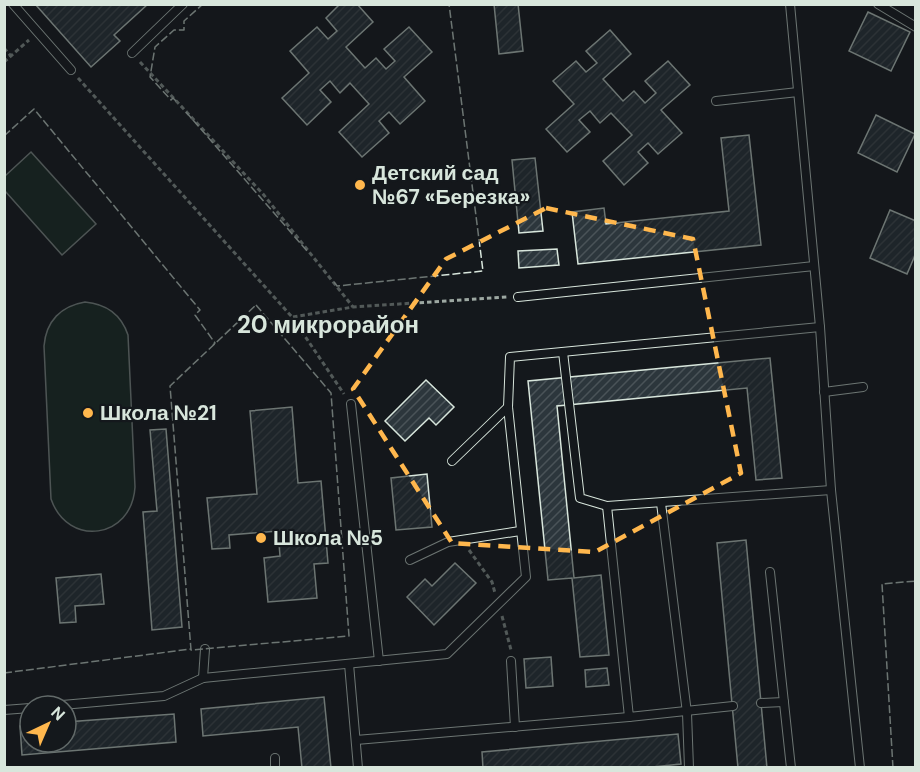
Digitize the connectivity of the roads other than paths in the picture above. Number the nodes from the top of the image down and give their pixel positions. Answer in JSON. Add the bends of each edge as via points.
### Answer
{"nodes":[{"id":1,"x":14,"y":4,"type":"edge"},
{"id":2,"x":183,"y":4,"type":"edge"},
{"id":3,"x":790,"y":4,"type":"edge"},
{"id":4,"x":878,"y":4,"type":"edge"},
{"id":5,"x":915,"y":27,"type":"edge"},
{"id":6,"x":132,"y":53,"type":"road end"},
{"id":7,"x":71,"y":70,"type":"road end"},
{"id":8,"x":798,"y":92,"type":"junction"},
{"id":9,"x":716,"y":101,"type":"dead end"},
{"id":10,"x":814,"y":266,"type":"junction"},
{"id":11,"x":518,"y":297,"type":"road end"},
{"id":12,"x":820,"y":327,"type":"junction"},
{"id":13,"x":563,"y":352,"type":"junction"},
{"id":14,"x":863,"y":387,"type":"dead end"},
{"id":15,"x":824,"y":392,"type":"junction"},
{"id":16,"x":351,"y":404,"type":"road end"},
{"id":17,"x":508,"y":407,"type":"junction"},
{"id":18,"x":452,"y":461,"type":"dead end"},
{"id":19,"x":831,"y":490,"type":"junction"},
{"id":20,"x":661,"y":503,"type":"junction"},
{"id":21,"x":607,"y":506,"type":"junction"},
{"id":22,"x":520,"y":531,"type":"junction"},
{"id":23,"x":410,"y":560,"type":"dead end"},
{"id":24,"x":770,"y":572,"type":"dead end"},
{"id":25,"x":205,"y":649,"type":"dead end"},
{"id":26,"x":511,"y":661,"type":"dead end"},
{"id":27,"x":379,"y":662,"type":"junction"},
{"id":28,"x":349,"y":664,"type":"junction"},
{"id":29,"x":203,"y":678,"type":"junction"},
{"id":30,"x":784,"y":702,"type":"junction"},
{"id":31,"x":761,"y":703,"type":"dead end"},
{"id":32,"x":78,"y":704,"type":"edge"},
{"id":33,"x":733,"y":706,"type":"dead end"},
{"id":34,"x":687,"y":713,"type":"junction"},
{"id":35,"x":629,"y":717,"type":"junction"},
{"id":36,"x":515,"y":727,"type":"junction"},
{"id":37,"x":356,"y":740,"type":"junction"},
{"id":38,"x":275,"y":758,"type":"dead end"},
{"id":39,"x":275,"y":768,"type":"edge"},
{"id":40,"x":358,"y":768,"type":"edge"},
{"id":41,"x":689,"y":768,"type":"edge"},
{"id":42,"x":791,"y":768,"type":"edge"},
{"id":43,"x":860,"y":768,"type":"edge"}],
"edges":[{"from":1,"to":7,"type":"lane"},
{"from":2,"to":6,"type":"lane"},
{"from":3,"to":8,"type":"lane"},
{"from":4,"to":5,"type":"lane"},
{"from":8,"to":9,"type":"lane"},
{"from":8,"to":10,"type":"lane"},
{"from":10,"to":11,"type":"lane"},
{"from":10,"to":12,"type":"lane"},
{"from":12,"to":13,"type":"lane"},
{"from":12,"to":15,"type":"lane"},
{"from":13,"to":17,"type":"lane","via":[[510,357]]},
{"from":13,"to":21,"type":"lane","via":[[580,498]]},
{"from":14,"to":15,"type":"lane"},
{"from":15,"to":19,"type":"lane"},
{"from":16,"to":27,"type":"lane"},
{"from":17,"to":18,"type":"lane"},
{"from":17,"to":22,"type":"lane"},
{"from":19,"to":20,"type":"lane"},
{"from":19,"to":43,"type":"lane"},
{"from":20,"to":21,"type":"lane"},
{"from":20,"to":34,"type":"lane"},
{"from":21,"to":35,"type":"lane"},
{"from":22,"to":23,"type":"lane","via":[[448,542]]},
{"from":22,"to":27,"type":"lane","via":[[526,577],[447,654]]},
{"from":24,"to":30,"type":"lane"},
{"from":25,"to":29,"type":"lane"},
{"from":26,"to":36,"type":"lane"},
{"from":27,"to":28,"type":"lane"},
{"from":28,"to":29,"type":"lane"},
{"from":28,"to":37,"type":"lane"},
{"from":29,"to":32,"type":"lane","via":[[164,696]]},
{"from":30,"to":31,"type":"lane"},
{"from":30,"to":42,"type":"lane"},
{"from":33,"to":34,"type":"lane"},
{"from":34,"to":35,"type":"lane"},
{"from":34,"to":41,"type":"lane"},
{"from":35,"to":36,"type":"lane"},
{"from":36,"to":37,"type":"lane"},
{"from":37,"to":40,"type":"lane"},
{"from":38,"to":39,"type":"lane"}]}
